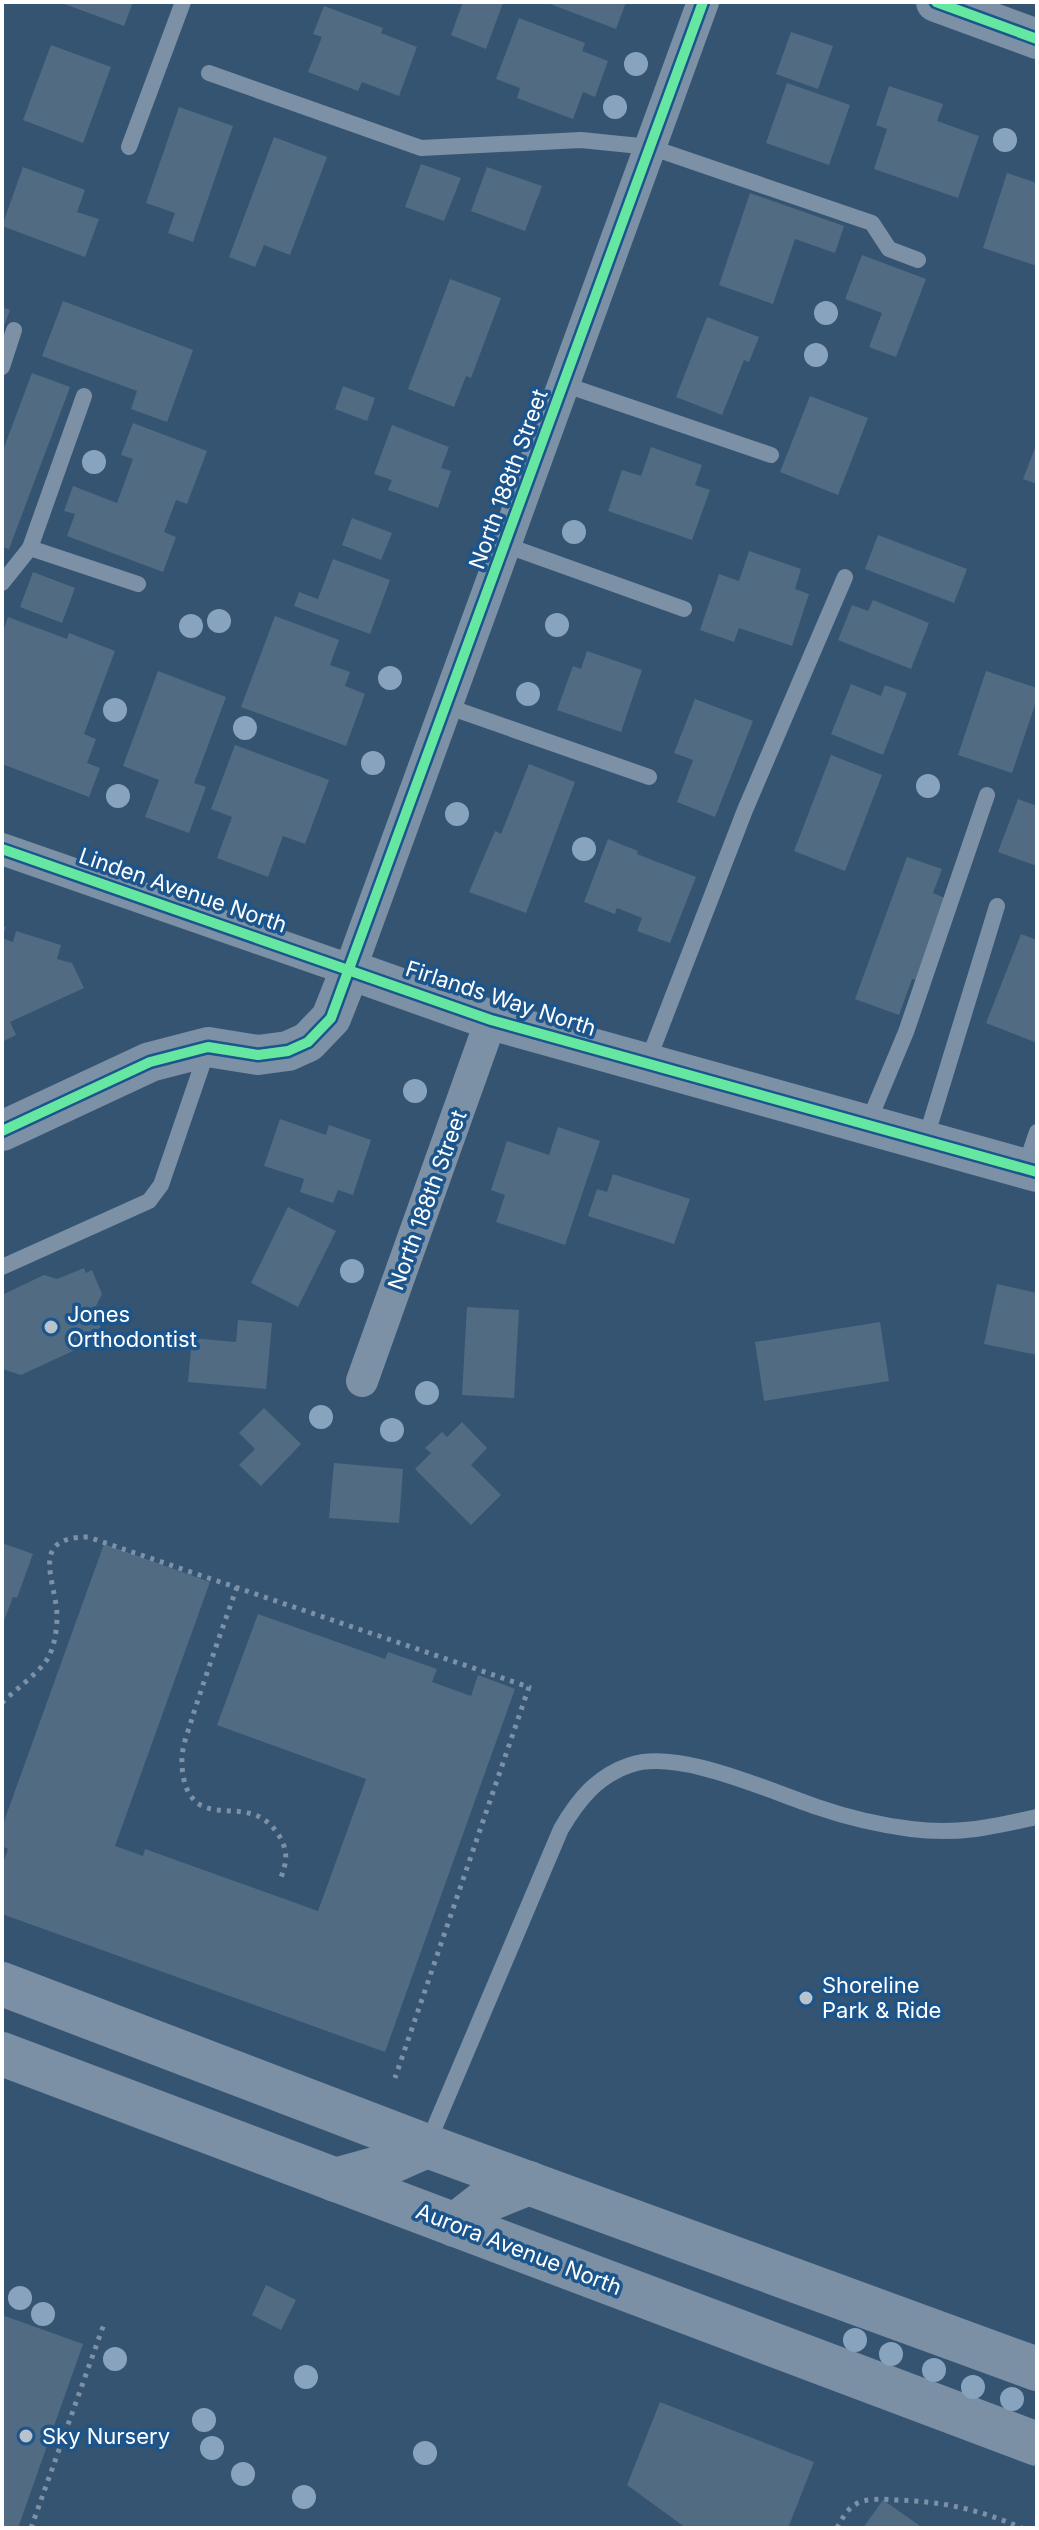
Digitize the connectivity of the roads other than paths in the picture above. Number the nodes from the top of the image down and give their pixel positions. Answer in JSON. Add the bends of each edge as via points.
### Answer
{"nodes":[{"id":1,"x":183,"y":2,"type":"edge"},
{"id":2,"x":703,"y":2,"type":"edge"},
{"id":3,"x":936,"y":2,"type":"edge"},
{"id":4,"x":1037,"y":39,"type":"edge"},
{"id":5,"x":209,"y":73,"type":"dead end"},
{"id":6,"x":129,"y":147,"type":"dead end"},
{"id":7,"x":650,"y":147,"type":"junction"},
{"id":8,"x":918,"y":260,"type":"dead end"},
{"id":9,"x":14,"y":330,"type":"dead end"},
{"id":10,"x":2,"y":367,"type":"edge"},
{"id":11,"x":563,"y":384,"type":"junction"},
{"id":12,"x":84,"y":396,"type":"dead end"},
{"id":13,"x":771,"y":455,"type":"dead end"},
{"id":14,"x":505,"y":545,"type":"junction"},
{"id":15,"x":30,"y":548,"type":"junction"},
{"id":16,"x":845,"y":577,"type":"dead end"},
{"id":17,"x":2,"y":583,"type":"edge"},
{"id":18,"x":138,"y":584,"type":"dead end"},
{"id":19,"x":684,"y":609,"type":"dead end"},
{"id":20,"x":446,"y":706,"type":"junction"},
{"id":21,"x":649,"y":777,"type":"dead end"},
{"id":22,"x":987,"y":795,"type":"dead end"},
{"id":23,"x":2,"y":849,"type":"edge"},
{"id":24,"x":997,"y":906,"type":"dead end"},
{"id":25,"x":350,"y":970,"type":"junction"},
{"id":26,"x":491,"y":1020,"type":"junction"},
{"id":27,"x":208,"y":1047,"type":"junction"},
{"id":28,"x":647,"y":1063,"type":"junction"},
{"id":29,"x":868,"y":1125,"type":"junction"},
{"id":30,"x":2,"y":1131,"type":"edge"},
{"id":31,"x":925,"y":1141,"type":"junction"},
{"id":32,"x":1033,"y":1157,"type":"edge"},
{"id":33,"x":2,"y":1267,"type":"edge"},
{"id":34,"x":362,"y":1381,"type":"dead end"},
{"id":35,"x":1037,"y":1817,"type":"edge"},
{"id":36,"x":2,"y":1984,"type":"edge"},
{"id":37,"x":2,"y":2054,"type":"edge"},
{"id":38,"x":427,"y":2146,"type":"junction"},
{"id":39,"x":335,"y":2180,"type":"junction"},
{"id":40,"x":529,"y":2183,"type":"junction"},
{"id":41,"x":455,"y":2225,"type":"junction"},
{"id":42,"x":1037,"y":2369,"type":"edge"},
{"id":43,"x":1037,"y":2444,"type":"edge"}],
"edges":[{"from":1,"to":6,"type":"lane"},
{"from":2,"to":7,"type":"street","name":"North 188th Street"},
{"from":3,"to":4,"type":"street"},
{"from":5,"to":7,"type":"lane","via":[[421,148],[581,140]]},
{"from":7,"to":8,"type":"lane","via":[[872,223],[889,249]]},
{"from":7,"to":11,"type":"street","name":"North 188th Street"},
{"from":9,"to":10,"type":"lane"},
{"from":11,"to":13,"type":"lane"},
{"from":11,"to":14,"type":"street","name":"North 188th Street"},
{"from":12,"to":15,"type":"lane"},
{"from":14,"to":19,"type":"lane"},
{"from":14,"to":20,"type":"street","name":"North 188th Street"},
{"from":15,"to":17,"type":"lane"},
{"from":15,"to":18,"type":"lane"},
{"from":16,"to":28,"type":"lane","via":[[745,810]]},
{"from":20,"to":21,"type":"lane"},
{"from":20,"to":25,"type":"street","name":"North 188th Street"},
{"from":22,"to":29,"type":"lane","via":[[906,1032]]},
{"from":23,"to":25,"type":"street","name":"Linden Avenue North"},
{"from":24,"to":31,"type":"lane"},
{"from":25,"to":26,"type":"street","name":"Firlands Way North"},
{"from":25,"to":27,"type":"street","via":[[331,1018],[308,1042],[258,1055]]},
{"from":26,"to":28,"type":"street","name":"Firlands Way North"},
{"from":26,"to":34,"type":"street","name":"North 188th Street"},
{"from":27,"to":30,"type":"street","via":[[150,1062]]},
{"from":27,"to":33,"type":"lane","via":[[161,1185],[149,1201]]},
{"from":28,"to":29,"type":"street","name":"Firlands Way North"},
{"from":29,"to":31,"type":"street","name":"Firlands Way North"},
{"from":31,"to":32,"type":"street","name":"Firlands Way North"},
{"from":35,"to":38,"type":"lane","via":[[973,1832],[912,1829],[822,1809],[665,1760],[632,1764],[602,1778],[578,1800],[561,1829]]},
{"from":36,"to":38,"type":"highway"},
{"from":37,"to":39,"type":"highway","name":"Aurora Avenue North"},
{"from":38,"to":39,"type":"main road"},
{"from":38,"to":40,"type":"highway"},
{"from":39,"to":41,"type":"highway","name":"Aurora Avenue North"},
{"from":40,"to":41,"type":"main road","via":[[487,2200]]},
{"from":40,"to":42,"type":"highway"},
{"from":41,"to":43,"type":"highway","name":"Aurora Avenue North"}]}
